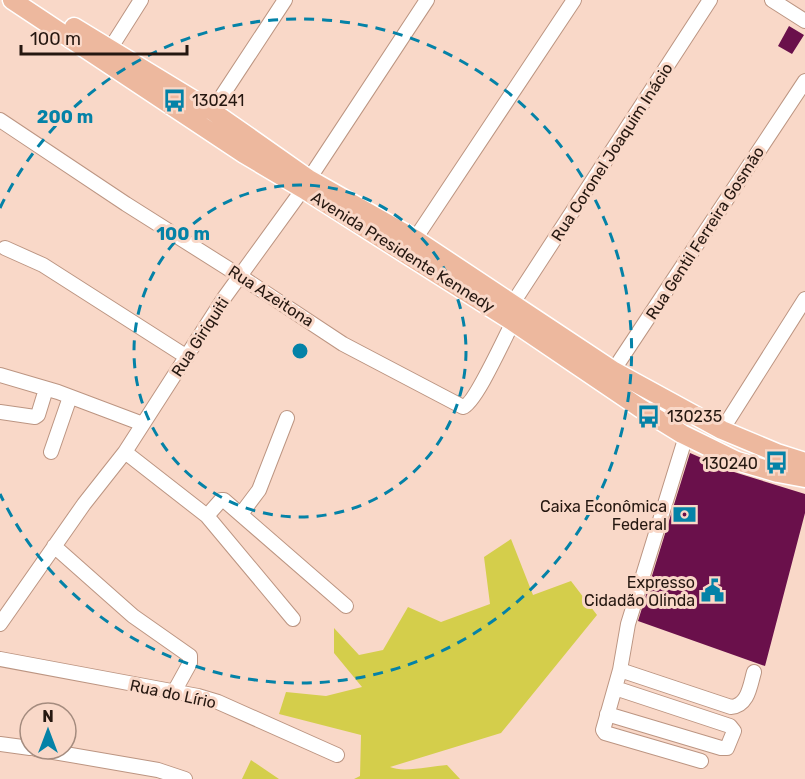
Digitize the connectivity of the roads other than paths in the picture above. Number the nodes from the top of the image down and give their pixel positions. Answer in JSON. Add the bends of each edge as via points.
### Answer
{"nodes":[{"id":1,"x":12,"y":0,"type":"edge"},
{"id":2,"x":33,"y":0,"type":"edge"},
{"id":3,"x":141,"y":0,"type":"edge"},
{"id":4,"x":285,"y":0,"type":"edge"},
{"id":5,"x":427,"y":0,"type":"edge"},
{"id":6,"x":574,"y":0,"type":"edge"},
{"id":7,"x":710,"y":0,"type":"edge"},
{"id":8,"x":772,"y":0,"type":"edge"},
{"id":9,"x":805,"y":21,"type":"edge"},
{"id":10,"x":110,"y":49,"type":"junction"},
{"id":11,"x":805,"y":81,"type":"edge"},
{"id":12,"x":212,"y":111,"type":"junction"},
{"id":13,"x":0,"y":120,"type":"edge"},
{"id":14,"x":306,"y":184,"type":"junction"},
{"id":15,"x":415,"y":239,"type":"junction"},
{"id":16,"x":5,"y":248,"type":"dead end"},
{"id":17,"x":240,"y":276,"type":"junction"},
{"id":18,"x":805,"y":299,"type":"edge"},
{"id":19,"x":513,"y":312,"type":"junction"},
{"id":20,"x":187,"y":357,"type":"junction"},
{"id":21,"x":0,"y":375,"type":"edge"},
{"id":22,"x":609,"y":377,"type":"junction"},
{"id":23,"x":46,"y":389,"type":"junction"},
{"id":24,"x":70,"y":397,"type":"junction"},
{"id":25,"x":0,"y":412,"type":"edge"},
{"id":26,"x":287,"y":418,"type":"dead end"},
{"id":27,"x":139,"y":429,"type":"junction"},
{"id":28,"x":722,"y":430,"type":"junction"},
{"id":29,"x":686,"y":436,"type":"junction"},
{"id":30,"x":51,"y":452,"type":"dead end"},
{"id":31,"x":125,"y":452,"type":"junction"},
{"id":32,"x":805,"y":462,"type":"edge"},
{"id":33,"x":805,"y":478,"type":"edge"},
{"id":34,"x":241,"y":514,"type":"junction"},
{"id":35,"x":207,"y":516,"type":"junction"},
{"id":36,"x":54,"y":546,"type":"junction"},
{"id":37,"x":346,"y":606,"type":"dead end"},
{"id":38,"x":293,"y":619,"type":"dead end"},
{"id":39,"x":0,"y":624,"type":"edge"},
{"id":40,"x":0,"y":659,"type":"edge"},
{"id":41,"x":620,"y":670,"type":"junction"},
{"id":42,"x":754,"y":672,"type":"dead end"},
{"id":43,"x":615,"y":688,"type":"junction"},
{"id":44,"x":174,"y":692,"type":"junction"},
{"id":45,"x":607,"y":714,"type":"junction"},
{"id":46,"x":0,"y":744,"type":"edge"},
{"id":47,"x":18,"y":746,"type":"edge"},
{"id":48,"x":337,"y":755,"type":"dead end"},
{"id":49,"x":78,"y":758,"type":"edge"},
{"id":50,"x":701,"y":761,"type":"dead end"},
{"id":51,"x":157,"y":774,"type":"edge"},
{"id":52,"x":185,"y":779,"type":"edge"}],
"edges":[{"from":1,"to":14,"type":"main road","name":"Avenida Presidente Kennedy","via":[[244,154]]},
{"from":2,"to":10,"type":"main road","name":"Avenida Presidente Kennedy"},
{"from":3,"to":10,"type":"street"},
{"from":4,"to":12,"type":"street"},
{"from":5,"to":14,"type":"street","name":"Rua Giriquiti"},
{"from":6,"to":15,"type":"street"},
{"from":7,"to":19,"type":"street","name":"Rua Coronel Joaquim Inácio"},
{"from":8,"to":9,"type":"street"},
{"from":10,"to":12,"type":"main road","name":"Avenida Presidente Kennedy"},
{"from":11,"to":22,"type":"street","name":"Rua Gentil Ferreira Gosmão"},
{"from":12,"to":14,"type":"main road","name":"Avenida Presidente Kennedy"},
{"from":13,"to":17,"type":"street","name":"Rua Azeitona"},
{"from":14,"to":15,"type":"main road","name":"Avenida Presidente Kennedy"},
{"from":14,"to":17,"type":"street","name":"Rua Giriquiti"},
{"from":14,"to":19,"type":"main road","name":"Avenida Presidente Kennedy"},
{"from":15,"to":19,"type":"main road","name":"Avenida Presidente Kennedy"},
{"from":16,"to":20,"type":"street","via":[[44,265]]},
{"from":17,"to":19,"type":"street","name":"Rua Azeitona","via":[[343,344],[463,407],[482,384]]},
{"from":17,"to":20,"type":"street","name":"Rua Giriquiti"},
{"from":18,"to":28,"type":"street"},
{"from":19,"to":22,"type":"main road","name":"Avenida Presidente Kennedy"},
{"from":20,"to":27,"type":"street","name":"Rua Giriquiti"},
{"from":21,"to":23,"type":"street"},
{"from":22,"to":28,"type":"main road","name":"Avenida Presidente Kennedy"},
{"from":22,"to":29,"type":"main road","name":"Avenida Presidente Kennedy"},
{"from":23,"to":24,"type":"street"},
{"from":23,"to":25,"type":"street","via":[[35,417]]},
{"from":24,"to":27,"type":"street"},
{"from":24,"to":30,"type":"street"},
{"from":26,"to":34,"type":"street","via":[[259,490]]},
{"from":27,"to":31,"type":"street","name":"Rua Giriquiti"},
{"from":28,"to":32,"type":"main road","name":"Avenida Presidente Kennedy"},
{"from":29,"to":33,"type":"main road","name":"Avenida Presidente Kennedy","via":[[737,461]]},
{"from":29,"to":41,"type":"street","via":[[628,624]]},
{"from":31,"to":35,"type":"street"},
{"from":31,"to":36,"type":"street","name":"Rua Giriquiti"},
{"from":34,"to":35,"type":"street","via":[[221,500]]},
{"from":34,"to":37,"type":"street"},
{"from":35,"to":38,"type":"street"},
{"from":36,"to":39,"type":"street","name":"Rua Giriquiti"},
{"from":36,"to":44,"type":"street","via":[[134,616],[190,656]]},
{"from":40,"to":44,"type":"street","name":"Rua do Lírio"},
{"from":41,"to":42,"type":"street","via":[[731,707],[743,703]]},
{"from":41,"to":43,"type":"street"},
{"from":43,"to":45,"type":"street"},
{"from":43,"to":45,"type":"street","via":[[730,726],[734,731],[727,748],[721,748]]},
{"from":44,"to":48,"type":"street","name":"Rua do Lírio","via":[[218,702]]},
{"from":45,"to":50,"type":"street","via":[[605,734]]},
{"from":46,"to":47,"type":"street"},
{"from":49,"to":51,"type":"street"},
{"from":51,"to":52,"type":"street"}]}
